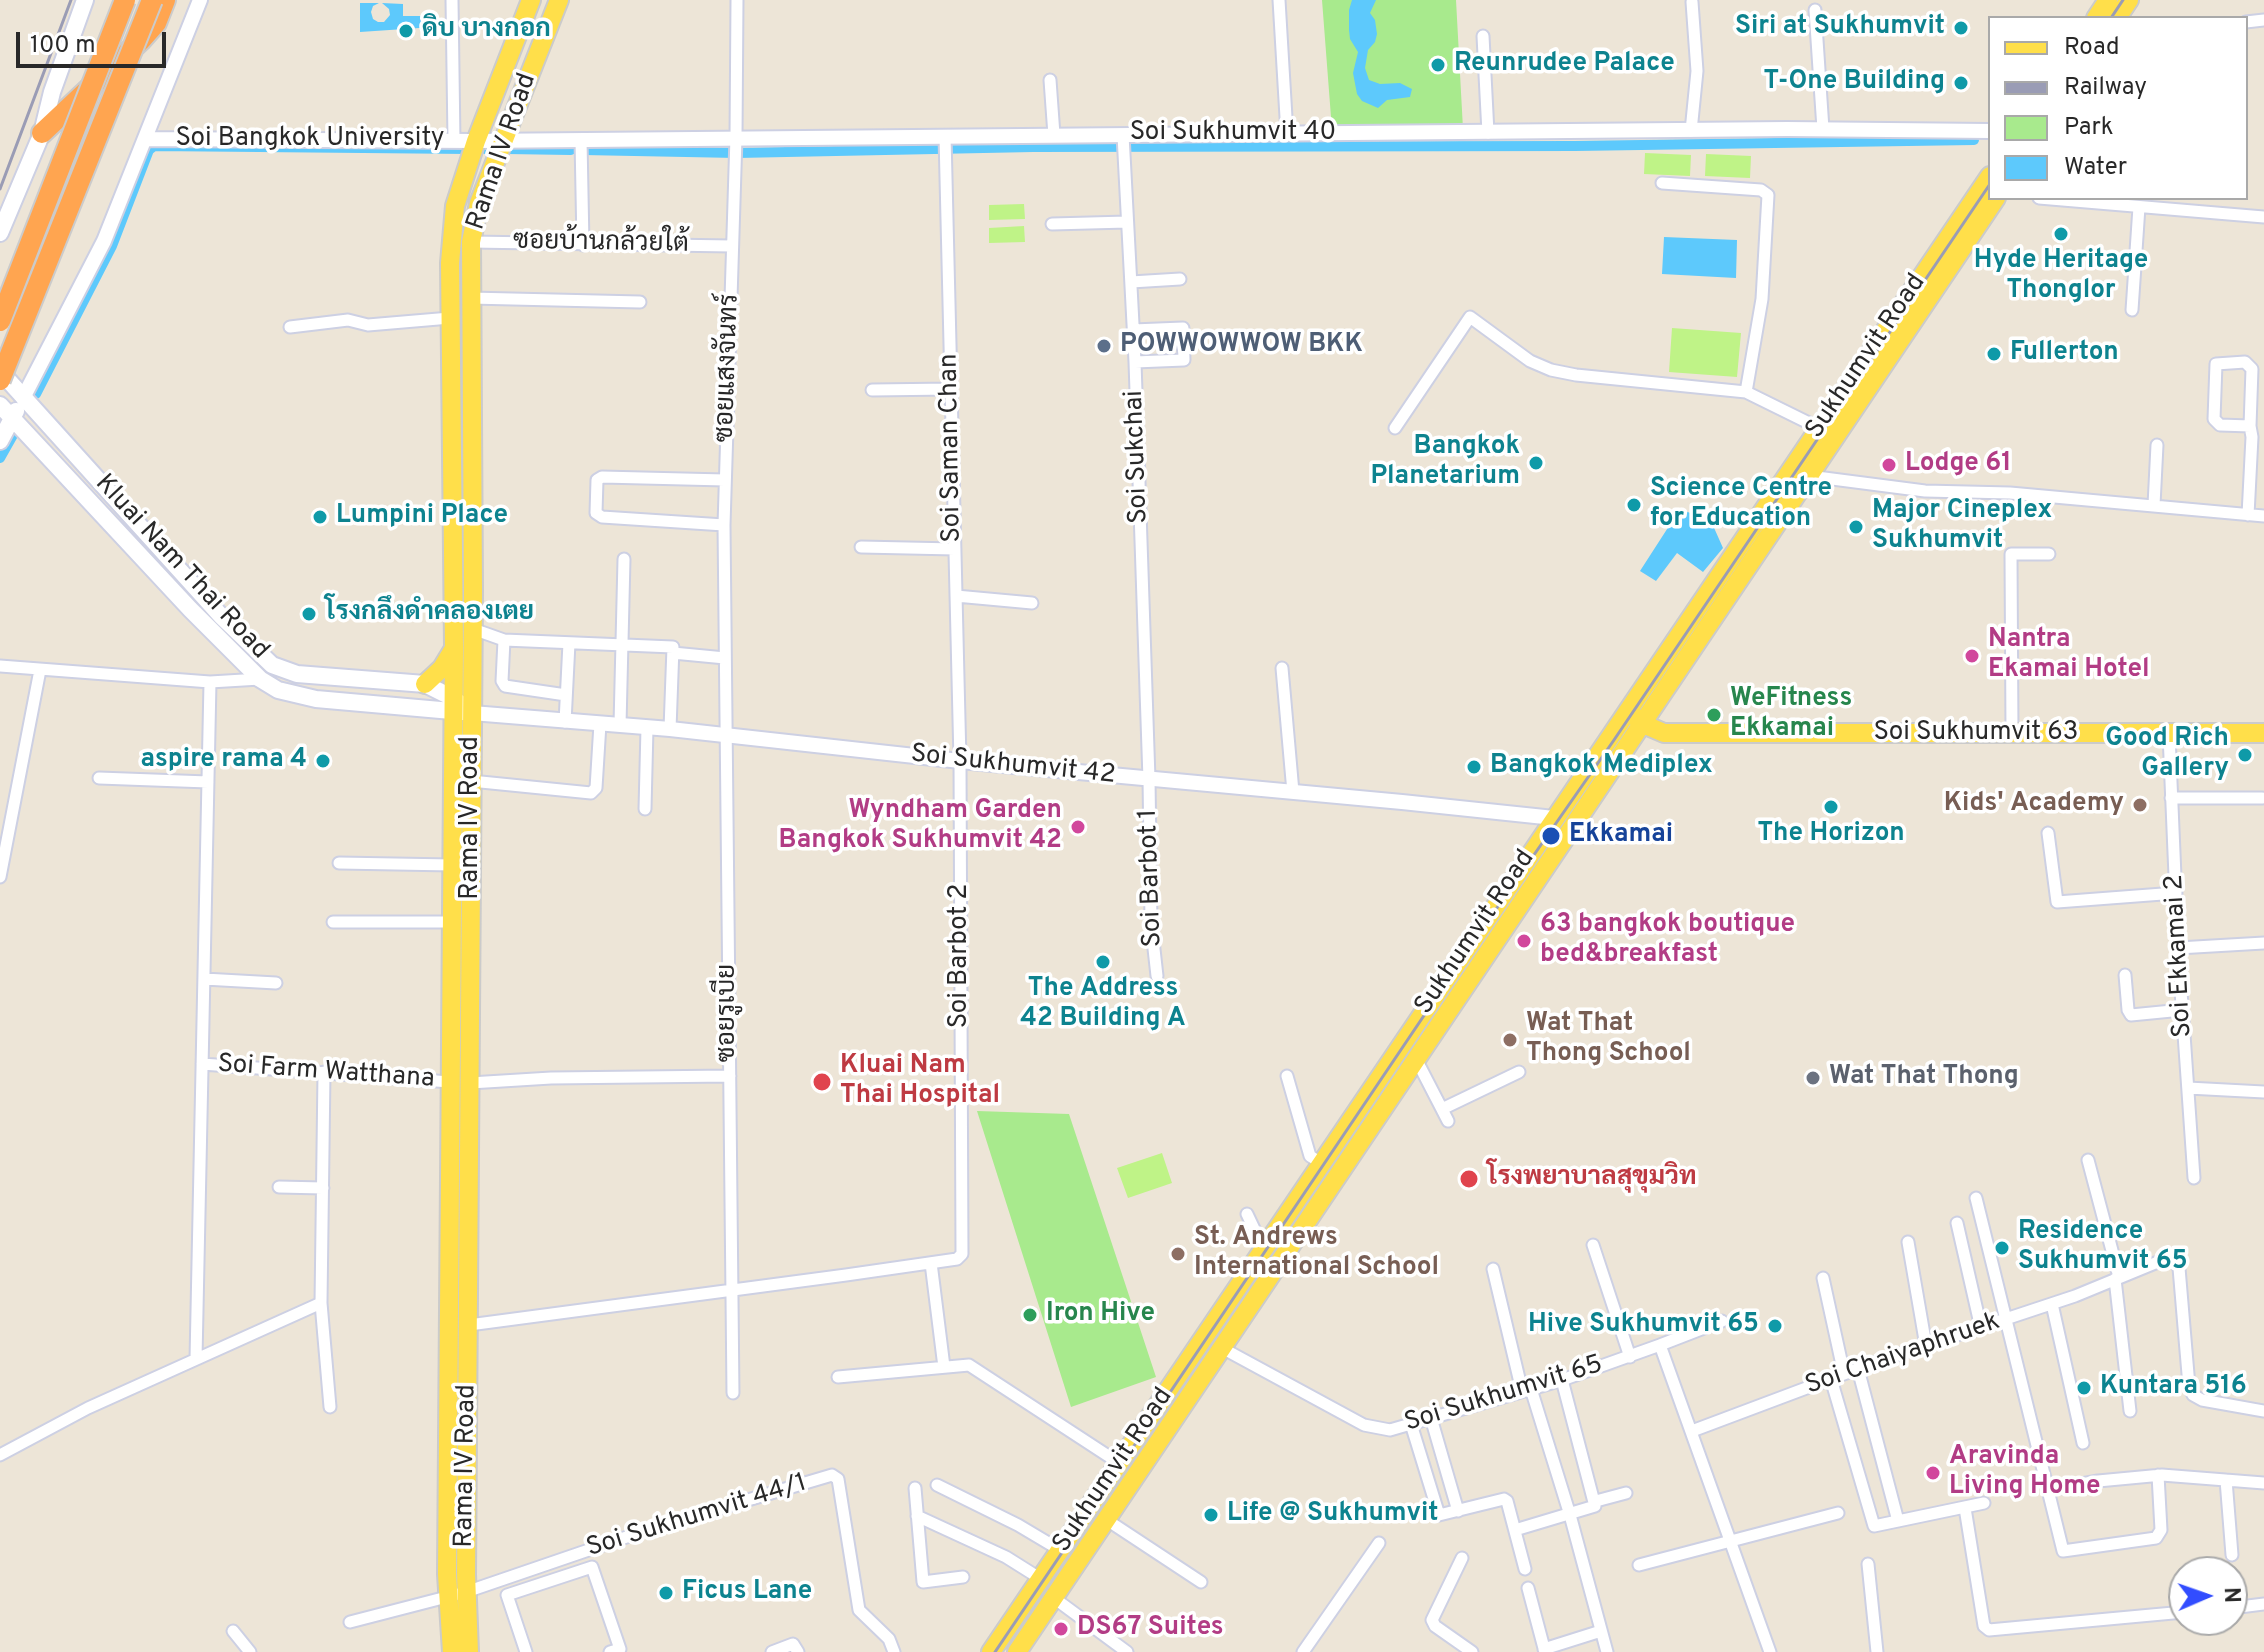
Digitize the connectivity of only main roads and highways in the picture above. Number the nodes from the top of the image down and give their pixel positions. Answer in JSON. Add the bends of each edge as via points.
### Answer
{"nodes":[{"id":1,"x":85,"y":0,"type":"edge"},
{"id":2,"x":96,"y":0,"type":"edge"},
{"id":3,"x":125,"y":0,"type":"edge"},
{"id":4,"x":152,"y":0,"type":"edge"},
{"id":5,"x":165,"y":0,"type":"edge"},
{"id":6,"x":531,"y":0,"type":"edge"},
{"id":7,"x":559,"y":0,"type":"edge"},
{"id":8,"x":43,"y":129,"type":"junction"},
{"id":9,"x":1988,"y":179,"type":"edge"},
{"id":10,"x":1995,"y":200,"type":"edge"},
{"id":11,"x":0,"y":233,"type":"edge"},
{"id":12,"x":0,"y":321,"type":"edge"},
{"id":13,"x":0,"y":371,"type":"edge"},
{"id":14,"x":0,"y":380,"type":"edge"},
{"id":15,"x":23,"y":398,"type":"junction"},
{"id":16,"x":0,"y":405,"type":"edge"},
{"id":17,"x":12,"y":420,"type":"junction"},
{"id":18,"x":0,"y":441,"type":"edge"},
{"id":19,"x":1802,"y":471,"type":"junction"},
{"id":20,"x":454,"y":648,"type":"junction"},
{"id":21,"x":272,"y":665,"type":"junction"},
{"id":22,"x":260,"y":679,"type":"junction"},
{"id":23,"x":425,"y":684,"type":"junction"},
{"id":24,"x":453,"y":704,"type":"junction"},
{"id":25,"x":1628,"y":709,"type":"junction"},
{"id":26,"x":472,"y":713,"type":"junction"},
{"id":27,"x":1643,"y":724,"type":"junction"},
{"id":28,"x":2264,"y":733,"type":"edge"},
{"id":29,"x":1554,"y":818,"type":"junction"},
{"id":30,"x":1571,"y":829,"type":"junction"},
{"id":31,"x":450,"y":1082,"type":"junction"},
{"id":32,"x":470,"y":1083,"type":"junction"},
{"id":33,"x":1353,"y":1116,"type":"junction"},
{"id":34,"x":1370,"y":1128,"type":"junction"},
{"id":35,"x":1041,"y":1579,"type":"junction"},
{"id":36,"x":1054,"y":1598,"type":"junction"},
{"id":37,"x":452,"y":1652,"type":"edge"},
{"id":38,"x":469,"y":1652,"type":"edge"},
{"id":39,"x":991,"y":1652,"type":"edge"},
{"id":40,"x":1017,"y":1652,"type":"edge"}],
"edges":[{"from":1,"to":8,"type":"main road"},
{"from":2,"to":8,"type":"main road"},
{"from":3,"to":12,"type":"highway","bridge":true},
{"from":4,"to":14,"type":"highway","bridge":true},
{"from":5,"to":8,"type":"highway","via":[[156,23],[141,40]]},
{"from":6,"to":20,"type":"main road","name":"Rama IV Road","via":[[455,206],[450,263]]},
{"from":7,"to":26,"type":"main road","name":"Rama IV Road","via":[[479,203],[471,242]]},
{"from":8,"to":11,"type":"main road"},
{"from":9,"to":19,"type":"main road","name":"Sukhumvit Road","via":[[1819,428]]},
{"from":10,"to":19,"type":"main road","name":"Sukhumvit Road"},
{"from":13,"to":15,"type":"main road","name":"Kluai Nam Thai Road"},
{"from":15,"to":17,"type":"main road"},
{"from":15,"to":21,"type":"main road","name":"Kluai Nam Thai Road"},
{"from":16,"to":17,"type":"main road","name":"Kluai Nam Thai Road"},
{"from":17,"to":18,"type":"main road"},
{"from":17,"to":22,"type":"main road","name":"Kluai Nam Thai Road"},
{"from":19,"to":25,"type":"main road","name":"Sukhumvit Road"},
{"from":19,"to":27,"type":"main road","name":"Sukhumvit Road"},
{"from":20,"to":23,"type":"main road"},
{"from":20,"to":24,"type":"main road","name":"Rama IV Road"},
{"from":21,"to":22,"type":"main road"},
{"from":21,"to":23,"type":"main road","name":"Kluai Nam Thai Road","via":[[297,674]]},
{"from":22,"to":24,"type":"main road","name":"Kluai Nam Thai Road","via":[[278,690],[316,699]]},
{"from":23,"to":24,"type":"main road","name":"Kluai Nam Thai Road"},
{"from":24,"to":26,"type":"main road","name":"Kluai Nam Thai Road"},
{"from":24,"to":31,"type":"main road","name":"Rama IV Road"},
{"from":25,"to":27,"type":"main road"},
{"from":25,"to":29,"type":"main road","name":"Sukhumvit Road"},
{"from":26,"to":32,"type":"main road","name":"Rama IV Road"},
{"from":27,"to":28,"type":"main road","name":"Soi Sukhumvit 63","via":[[1664,733]]},
{"from":27,"to":30,"type":"main road","name":"Sukhumvit Road"},
{"from":29,"to":30,"type":"main road"},
{"from":29,"to":33,"type":"main road","name":"Sukhumvit Road"},
{"from":30,"to":34,"type":"main road","name":"Sukhumvit Road"},
{"from":31,"to":32,"type":"main road"},
{"from":31,"to":37,"type":"main road","name":"Rama IV Road","via":[[447,1597]]},
{"from":32,"to":38,"type":"main road","name":"Rama IV Road"},
{"from":33,"to":34,"type":"main road"},
{"from":33,"to":35,"type":"main road","name":"Sukhumvit Road"},
{"from":34,"to":36,"type":"main road","name":"Sukhumvit Road"},
{"from":35,"to":36,"type":"main road"},
{"from":35,"to":39,"type":"main road","name":"Sukhumvit Road"},
{"from":36,"to":40,"type":"main road","name":"Sukhumvit Road"}]}
